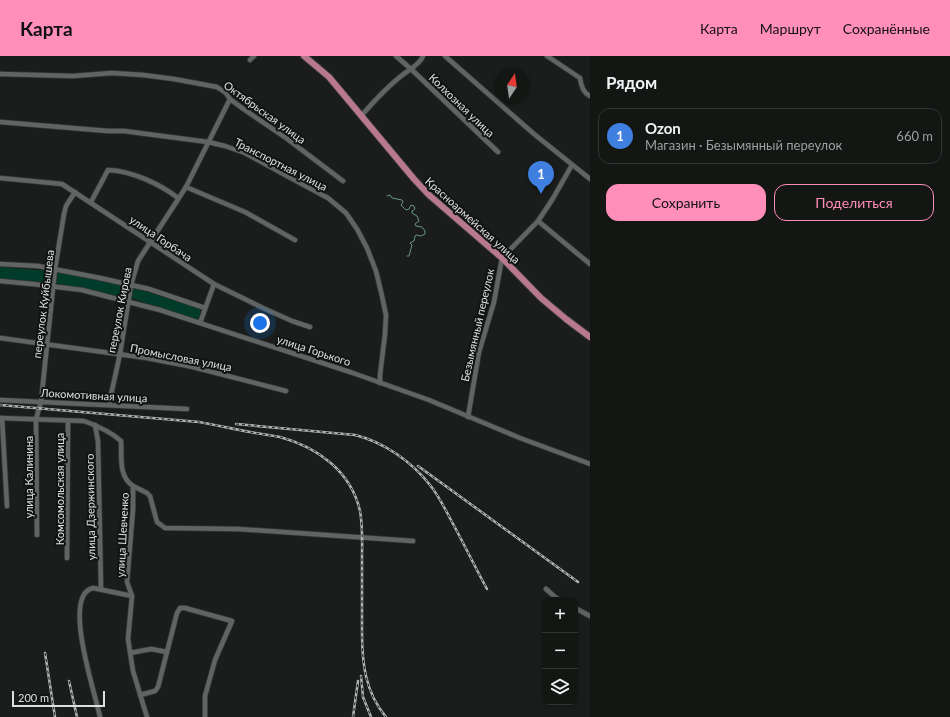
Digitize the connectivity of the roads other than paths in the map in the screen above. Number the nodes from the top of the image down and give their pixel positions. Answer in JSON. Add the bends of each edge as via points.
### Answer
{"nodes":[{"id":1,"x":254,"y":56,"type":"edge"},
{"id":2,"x":304,"y":56,"type":"edge"},
{"id":3,"x":396,"y":56,"type":"edge"},
{"id":4,"x":423,"y":56,"type":"edge"},
{"id":5,"x":445,"y":56,"type":"edge"},
{"id":6,"x":547,"y":56,"type":"edge"},
{"id":7,"x":250,"y":60,"type":"dead end"},
{"id":8,"x":411,"y":69,"type":"junction"},
{"id":9,"x":0,"y":74,"type":"edge"},
{"id":10,"x":590,"y":96,"type":"edge"},
{"id":11,"x":230,"y":98,"type":"junction"},
{"id":12,"x":362,"y":114,"type":"junction"},
{"id":13,"x":0,"y":122,"type":"edge"},
{"id":14,"x":208,"y":142,"type":"junction"},
{"id":15,"x":498,"y":152,"type":"dead end"},
{"id":16,"x":572,"y":165,"type":"junction"},
{"id":17,"x":0,"y":178,"type":"edge"},
{"id":18,"x":590,"y":179,"type":"edge"},
{"id":19,"x":343,"y":181,"type":"dead end"},
{"id":20,"x":186,"y":187,"type":"junction"},
{"id":21,"x":75,"y":192,"type":"junction"},
{"id":22,"x":178,"y":198,"type":"junction"},
{"id":23,"x":91,"y":202,"type":"junction"},
{"id":24,"x":538,"y":221,"type":"junction"},
{"id":25,"x":295,"y":240,"type":"dead end"},
{"id":26,"x":150,"y":242,"type":"junction"},
{"id":27,"x":502,"y":258,"type":"junction"},
{"id":28,"x":0,"y":264,"type":"edge"},
{"id":29,"x":590,"y":264,"type":"edge"},
{"id":30,"x":55,"y":269,"type":"junction"},
{"id":31,"x":0,"y":281,"type":"edge"},
{"id":32,"x":214,"y":284,"type":"junction"},
{"id":33,"x":130,"y":285,"type":"junction"},
{"id":34,"x":54,"y":286,"type":"junction"},
{"id":35,"x":128,"y":301,"type":"junction"},
{"id":36,"x":205,"y":308,"type":"junction"},
{"id":37,"x":200,"y":323,"type":"junction"},
{"id":38,"x":310,"y":327,"type":"dead end"},
{"id":39,"x":590,"y":337,"type":"edge"},
{"id":40,"x":0,"y":338,"type":"edge"},
{"id":41,"x":47,"y":344,"type":"junction"},
{"id":42,"x":120,"y":354,"type":"junction"},
{"id":43,"x":380,"y":383,"type":"junction"},
{"id":44,"x":286,"y":391,"type":"dead end"},
{"id":45,"x":0,"y":400,"type":"edge"},
{"id":46,"x":41,"y":402,"type":"junction"},
{"id":47,"x":109,"y":404,"type":"junction"},
{"id":48,"x":187,"y":409,"type":"dead end"},
{"id":49,"x":468,"y":417,"type":"junction"},
{"id":50,"x":1,"y":418,"type":"edge"},
{"id":51,"x":36,"y":419,"type":"junction"},
{"id":52,"x":68,"y":421,"type":"junction"},
{"id":53,"x":95,"y":425,"type":"junction"},
{"id":54,"x":590,"y":464,"type":"edge"},
{"id":55,"x":133,"y":486,"type":"junction"},
{"id":56,"x":7,"y":506,"type":"dead end"},
{"id":57,"x":37,"y":535,"type":"dead end"},
{"id":58,"x":413,"y":542,"type":"dead end"},
{"id":59,"x":67,"y":558,"type":"dead end"},
{"id":60,"x":101,"y":589,"type":"junction"},
{"id":61,"x":546,"y":589,"type":"dead end"},
{"id":62,"x":132,"y":596,"type":"junction"},
{"id":63,"x":554,"y":597,"type":"edge"},
{"id":64,"x":578,"y":610,"type":"edge"},
{"id":65,"x":590,"y":616,"type":"edge"},
{"id":66,"x":167,"y":652,"type":"junction"},
{"id":67,"x":130,"y":653,"type":"junction"},
{"id":68,"x":140,"y":695,"type":"junction"},
{"id":69,"x":100,"y":717,"type":"edge"},
{"id":70,"x":147,"y":717,"type":"edge"},
{"id":71,"x":206,"y":717,"type":"edge"}],
"edges":[{"from":1,"to":7,"type":"street"},
{"from":2,"to":12,"type":"main road","name":"Красноармейская улица","via":[[329,77]]},
{"from":3,"to":8,"type":"street","name":"Колхозная улица"},
{"from":4,"to":8,"type":"street"},
{"from":5,"to":16,"type":"street"},
{"from":6,"to":10,"type":"street","via":[[580,78],[581,86]]},
{"from":8,"to":12,"type":"street","via":[[396,80]]},
{"from":8,"to":15,"type":"street","name":"Колхозная улица"},
{"from":9,"to":11,"type":"street","name":"Октябрьская улица","via":[[143,75],[217,87]]},
{"from":11,"to":14,"type":"street","name":"переулок Кирова"},
{"from":11,"to":19,"type":"street","name":"Октябрьская улица"},
{"from":12,"to":27,"type":"main road","name":"Красноармейская улица","via":[[429,195]]},
{"from":13,"to":14,"type":"street","name":"Транспортная улица","via":[[124,131]]},
{"from":14,"to":20,"type":"street","name":"переулок Кирова"},
{"from":14,"to":43,"type":"street","name":"Транспортная улица","via":[[245,153],[328,198],[346,213],[367,248],[376,271],[386,315]]},
{"from":16,"to":18,"type":"street"},
{"from":16,"to":24,"type":"street","name":"Безымянный переулок"},
{"from":17,"to":21,"type":"street","name":"улица Горбача","via":[[52,182],[62,184]]},
{"from":20,"to":22,"type":"street","name":"переулок Кирова"},
{"from":20,"to":25,"type":"street","via":[[245,212]]},
{"from":21,"to":23,"type":"street","name":"улица Горбача"},
{"from":21,"to":30,"type":"street","name":"переулок Куйбышева","via":[[66,206]]},
{"from":22,"to":23,"type":"street","via":[[154,183],[108,170]]},
{"from":22,"to":26,"type":"street","name":"переулок Кирова"},
{"from":23,"to":26,"type":"street","name":"улица Горбача"},
{"from":24,"to":27,"type":"street","name":"Безымянный переулок"},
{"from":24,"to":29,"type":"street"},
{"from":26,"to":32,"type":"street","name":"улица Горбача"},
{"from":26,"to":33,"type":"street","name":"переулок Кирова","via":[[138,261]]},
{"from":27,"to":39,"type":"main road","name":"Красноармейская улица","via":[[541,298]]},
{"from":27,"to":49,"type":"street","name":"Безымянный переулок","via":[[494,302],[479,352]]},
{"from":28,"to":30,"type":"street"},
{"from":30,"to":33,"type":"street"},
{"from":30,"to":34,"type":"street","name":"переулок Куйбышева"},
{"from":31,"to":34,"type":"street","name":"улица Горького"},
{"from":32,"to":36,"type":"street"},
{"from":32,"to":38,"type":"street","name":"улица Горбача"},
{"from":33,"to":35,"type":"street","name":"переулок Кирова"},
{"from":33,"to":36,"type":"street"},
{"from":34,"to":35,"type":"street","name":"улица Горького"},
{"from":34,"to":41,"type":"street","name":"переулок Куйбышева"},
{"from":35,"to":37,"type":"street","name":"улица Горького"},
{"from":35,"to":42,"type":"street","name":"переулок Кирова"},
{"from":36,"to":37,"type":"street"},
{"from":37,"to":43,"type":"street","name":"улица Горького"},
{"from":40,"to":41,"type":"street","name":"Промысловая улица"},
{"from":41,"to":42,"type":"street","name":"Промысловая улица"},
{"from":41,"to":46,"type":"street","name":"переулок Куйбышева"},
{"from":42,"to":44,"type":"street","name":"Промысловая улица","via":[[193,367]]},
{"from":42,"to":47,"type":"street","name":"переулок Кирова"},
{"from":43,"to":49,"type":"street","name":"улица Горького","via":[[447,406]]},
{"from":45,"to":46,"type":"street","name":"Локомотивная улица"},
{"from":46,"to":47,"type":"street","name":"Локомотивная улица"},
{"from":46,"to":51,"type":"street","name":"переулок Куйбышева"},
{"from":47,"to":48,"type":"street","name":"Локомотивная улица"},
{"from":49,"to":54,"type":"street","name":"улица Горького"},
{"from":50,"to":51,"type":"street"},
{"from":50,"to":56,"type":"street"},
{"from":51,"to":52,"type":"street"},
{"from":51,"to":57,"type":"street","name":"улица Калинина"},
{"from":52,"to":53,"type":"street","via":[[84,421]]},
{"from":52,"to":59,"type":"street","name":"Комсомольская улица"},
{"from":53,"to":55,"type":"street","name":"улица Шевченко","via":[[114,434],[121,441],[124,476]]},
{"from":53,"to":60,"type":"street","name":"улица Дзержинского","via":[[98,441]]},
{"from":55,"to":58,"type":"street","via":[[150,496],[157,522],[165,528],[238,529]]},
{"from":55,"to":62,"type":"street","name":"улица Шевченко","via":[[127,582]]},
{"from":60,"to":62,"type":"street"},
{"from":60,"to":69,"type":"street","via":[[87,590],[80,607],[80,640]]},
{"from":61,"to":63,"type":"street"},
{"from":62,"to":67,"type":"street","name":"улица Шевченко","via":[[128,639]]},
{"from":64,"to":65,"type":"street"},
{"from":66,"to":67,"type":"street","via":[[150,649]]},
{"from":66,"to":68,"type":"street","via":[[158,687],[155,691]]},
{"from":66,"to":71,"type":"street","via":[[180,608],[232,621],[215,660],[206,696]]},
{"from":67,"to":68,"type":"street","name":"улица Шевченко"},
{"from":68,"to":70,"type":"street","name":"улица Шевченко"}]}
